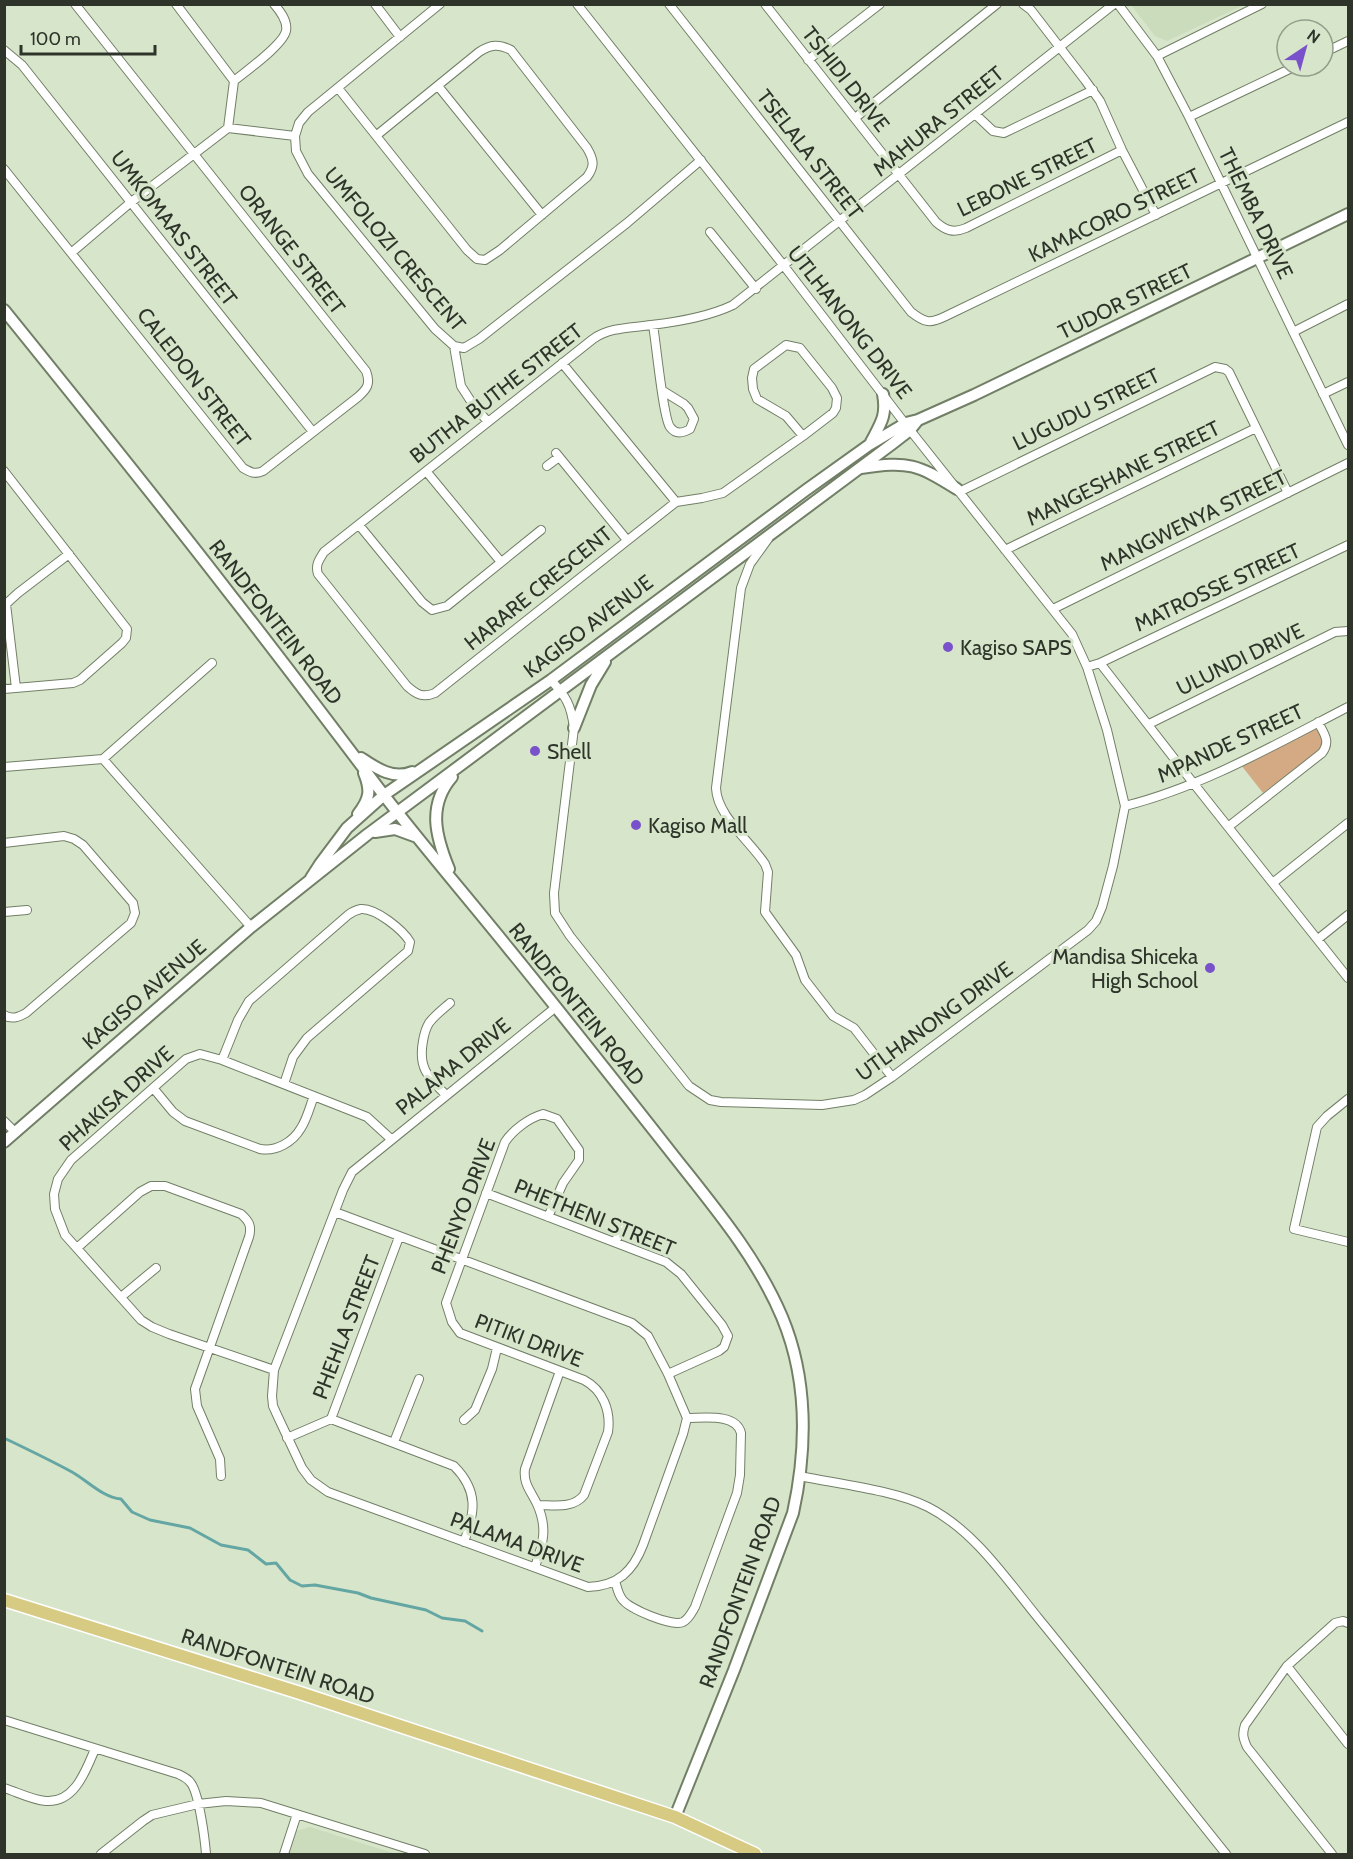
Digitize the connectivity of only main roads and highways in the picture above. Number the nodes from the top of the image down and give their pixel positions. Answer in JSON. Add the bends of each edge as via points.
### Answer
{"nodes":[{"id":1,"x":4,"y":1600,"type":"edge"},
{"id":2,"x":755,"y":1854,"type":"edge"}],
"edges":[{"from":1,"to":2,"type":"main road","name":"RANDFONTEIN ROAD","via":[[311,1696],[675,1817]]}]}
